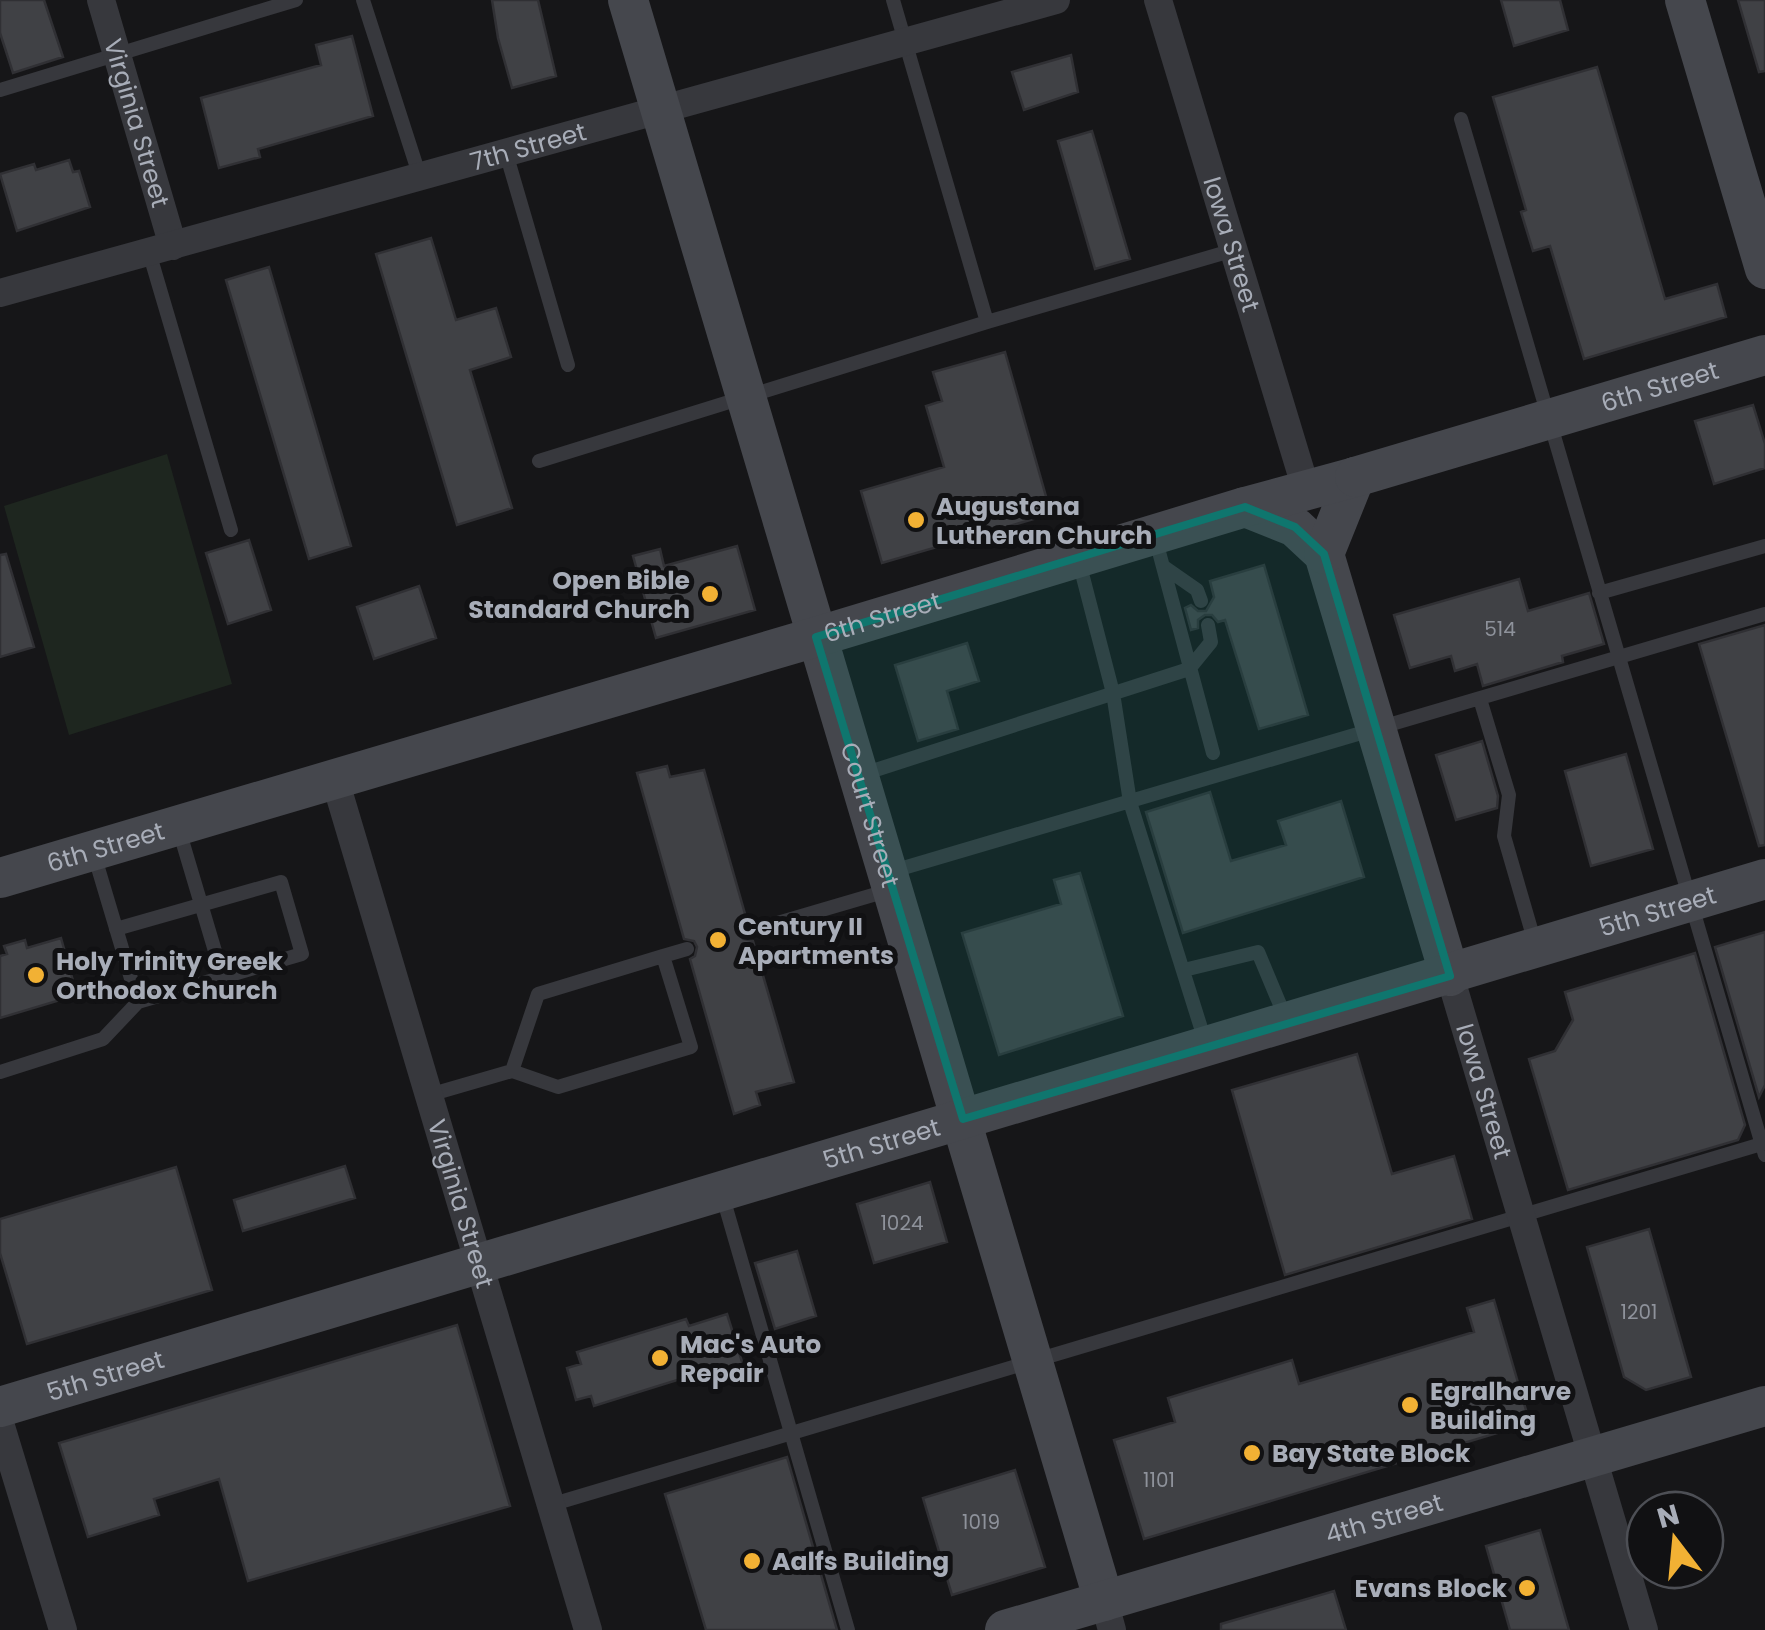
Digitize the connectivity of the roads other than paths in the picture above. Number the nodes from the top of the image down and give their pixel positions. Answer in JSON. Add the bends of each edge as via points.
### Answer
{"nodes":[{"id":1,"x":101,"y":0,"type":"edge"},
{"id":2,"x":296,"y":0,"type":"edge"},
{"id":3,"x":363,"y":0,"type":"edge"},
{"id":4,"x":628,"y":0,"type":"edge"},
{"id":5,"x":892,"y":0,"type":"edge"},
{"id":6,"x":1056,"y":0,"type":"edge"},
{"id":7,"x":1158,"y":0,"type":"edge"},
{"id":8,"x":1685,"y":0,"type":"edge"},
{"id":9,"x":905,"y":42,"type":"junction"},
{"id":10,"x":117,"y":54,"type":"junction"},
{"id":11,"x":0,"y":90,"type":"edge"},
{"id":12,"x":661,"y":110,"type":"junction"},
{"id":13,"x":1461,"y":119,"type":"dead end"},
{"id":14,"x":506,"y":153,"type":"junction"},
{"id":15,"x":420,"y":176,"type":"junction"},
{"id":16,"x":161,"y":249,"type":"junction"},
{"id":17,"x":1234,"y":250,"type":"junction"},
{"id":18,"x":1765,"y":269,"type":"edge"},
{"id":19,"x":0,"y":293,"type":"edge"},
{"id":20,"x":987,"y":322,"type":"junction"},
{"id":21,"x":1765,"y":354,"type":"edge"},
{"id":22,"x":568,"y":365,"type":"dead end"},
{"id":23,"x":746,"y":397,"type":"junction"},
{"id":24,"x":539,"y":461,"type":"dead end"},
{"id":25,"x":1355,"y":477,"type":"junction"},
{"id":26,"x":1306,"y":489,"type":"junction"},
{"id":27,"x":1245,"y":507,"type":"junction"},
{"id":28,"x":231,"y":530,"type":"dead end"},
{"id":29,"x":1765,"y":546,"type":"edge"},
{"id":30,"x":1159,"y":552,"type":"junction"},
{"id":31,"x":1324,"y":554,"type":"junction"},
{"id":32,"x":1078,"y":558,"type":"junction"},
{"id":33,"x":1598,"y":593,"type":"junction"},
{"id":34,"x":1201,"y":602,"type":"dead end"},
{"id":35,"x":1765,"y":614,"type":"edge"},
{"id":36,"x":1208,"y":625,"type":"dead end"},
{"id":37,"x":816,"y":638,"type":"junction"},
{"id":38,"x":1617,"y":658,"type":"junction"},
{"id":39,"x":1189,"y":669,"type":"junction"},
{"id":40,"x":1113,"y":693,"type":"junction"},
{"id":41,"x":1480,"y":699,"type":"junction"},
{"id":42,"x":1376,"y":730,"type":"junction"},
{"id":43,"x":1213,"y":753,"type":"dead end"},
{"id":44,"x":857,"y":776,"type":"junction"},
{"id":45,"x":334,"y":780,"type":"junction"},
{"id":46,"x":1130,"y":802,"type":"junction"},
{"id":47,"x":178,"y":826,"type":"junction"},
{"id":48,"x":93,"y":851,"type":"junction"},
{"id":49,"x":0,"y":878,"type":"edge"},
{"id":50,"x":1765,"y":879,"type":"edge"},
{"id":51,"x":888,"y":882,"type":"junction"},
{"id":52,"x":1691,"y":902,"type":"junction"},
{"id":53,"x":201,"y":906,"type":"junction"},
{"id":54,"x":116,"y":929,"type":"junction"},
{"id":55,"x":750,"y":931,"type":"dead end"},
{"id":56,"x":687,"y":949,"type":"dead end"},
{"id":57,"x":1536,"y":949,"type":"junction"},
{"id":58,"x":663,"y":956,"type":"junction"},
{"id":59,"x":1184,"y":970,"type":"junction"},
{"id":60,"x":1450,"y":976,"type":"junction"},
{"id":61,"x":223,"y":978,"type":"junction"},
{"id":62,"x":138,"y":1002,"type":"junction"},
{"id":63,"x":1286,"y":1021,"type":"junction"},
{"id":64,"x":1206,"y":1046,"type":"junction"},
{"id":65,"x":512,"y":1071,"type":"junction"},
{"id":66,"x":0,"y":1072,"type":"edge"},
{"id":67,"x":429,"y":1095,"type":"junction"},
{"id":68,"x":963,"y":1119,"type":"junction"},
{"id":69,"x":1764,"y":1147,"type":"edge"},
{"id":70,"x":722,"y":1191,"type":"junction"},
{"id":71,"x":1522,"y":1218,"type":"junction"},
{"id":72,"x":480,"y":1264,"type":"junction"},
{"id":73,"x":1032,"y":1362,"type":"junction"},
{"id":74,"x":1765,"y":1406,"type":"edge"},
{"id":75,"x":0,"y":1407,"type":"edge"},
{"id":76,"x":0,"y":1423,"type":"edge"},
{"id":77,"x":794,"y":1434,"type":"junction"},
{"id":78,"x":1592,"y":1456,"type":"junction"},
{"id":79,"x":550,"y":1506,"type":"junction"},
{"id":80,"x":1108,"y":1616,"type":"edge"},
{"id":81,"x":62,"y":1630,"type":"edge"},
{"id":82,"x":588,"y":1630,"type":"edge"},
{"id":83,"x":848,"y":1630,"type":"edge"},
{"id":84,"x":1005,"y":1630,"type":"edge"},
{"id":85,"x":1644,"y":1630,"type":"edge"}],
"edges":[{"from":1,"to":10,"type":"street","name":"Virginia Street"},
{"from":2,"to":10,"type":"lane"},
{"from":3,"to":15,"type":"lane"},
{"from":4,"to":12,"type":"main road","name":"Court Street"},
{"from":5,"to":9,"type":"lane"},
{"from":6,"to":9,"type":"street","name":"7th Street"},
{"from":7,"to":17,"type":"street","name":"Iowa Street"},
{"from":8,"to":18,"type":"main road"},
{"from":9,"to":12,"type":"street","name":"7th Street"},
{"from":9,"to":20,"type":"lane"},
{"from":10,"to":11,"type":"lane"},
{"from":10,"to":16,"type":"street","name":"Virginia Street"},
{"from":12,"to":14,"type":"street","name":"7th Street"},
{"from":12,"to":23,"type":"main road","name":"Court Street"},
{"from":13,"to":33,"type":"lane"},
{"from":14,"to":15,"type":"street","name":"7th Street"},
{"from":14,"to":22,"type":"lane"},
{"from":15,"to":16,"type":"street","name":"7th Street"},
{"from":16,"to":19,"type":"street","name":"7th Street"},
{"from":16,"to":28,"type":"lane"},
{"from":17,"to":20,"type":"lane"},
{"from":17,"to":26,"type":"street","name":"Iowa Street"},
{"from":20,"to":23,"type":"lane"},
{"from":21,"to":25,"type":"main road","name":"6th Street","bridge":true},
{"from":23,"to":24,"type":"lane"},
{"from":23,"to":37,"type":"main road","name":"Court Street"},
{"from":25,"to":26,"type":"main road","name":"6th Street"},
{"from":25,"to":31,"type":"main road"},
{"from":26,"to":27,"type":"main road","name":"6th Street"},
{"from":27,"to":30,"type":"main road","name":"6th Street"},
{"from":27,"to":31,"type":"main road","via":[[1296,527]]},
{"from":29,"to":33,"type":"lane"},
{"from":30,"to":32,"type":"main road","name":"6th Street"},
{"from":30,"to":34,"type":"lane"},
{"from":30,"to":39,"type":"lane"},
{"from":31,"to":42,"type":"main road","name":"Iowa Street"},
{"from":32,"to":37,"type":"main road","name":"6th Street"},
{"from":32,"to":40,"type":"lane"},
{"from":33,"to":38,"type":"lane"},
{"from":35,"to":38,"type":"lane"},
{"from":36,"to":39,"type":"lane","via":[[1211,642]]},
{"from":37,"to":44,"type":"main road","name":"Court Street"},
{"from":37,"to":45,"type":"main road","name":"6th Street"},
{"from":38,"to":41,"type":"lane"},
{"from":38,"to":52,"type":"lane"},
{"from":39,"to":40,"type":"lane"},
{"from":39,"to":43,"type":"lane"},
{"from":40,"to":44,"type":"lane"},
{"from":40,"to":46,"type":"lane"},
{"from":41,"to":42,"type":"lane"},
{"from":41,"to":57,"type":"lane","via":[[1510,796],[1504,836]]},
{"from":42,"to":46,"type":"lane"},
{"from":42,"to":60,"type":"main road","name":"Iowa Street"},
{"from":44,"to":51,"type":"main road","name":"Court Street"},
{"from":45,"to":47,"type":"main road","name":"6th Street"},
{"from":45,"to":67,"type":"street","name":"Virginia Street"},
{"from":46,"to":51,"type":"lane"},
{"from":46,"to":59,"type":"lane"},
{"from":47,"to":48,"type":"main road","name":"6th Street"},
{"from":47,"to":53,"type":"lane"},
{"from":48,"to":49,"type":"main road","name":"6th Street"},
{"from":48,"to":54,"type":"lane"},
{"from":50,"to":52,"type":"main road","name":"5th Street"},
{"from":51,"to":55,"type":"lane"},
{"from":51,"to":68,"type":"main road","name":"Court Street"},
{"from":52,"to":57,"type":"main road","name":"5th Street"},
{"from":52,"to":69,"type":"lane"},
{"from":53,"to":54,"type":"lane"},
{"from":53,"to":61,"type":"lane"},
{"from":53,"to":61,"type":"lane","via":[[281,882],[302,954]]},
{"from":54,"to":62,"type":"lane"},
{"from":56,"to":58,"type":"lane"},
{"from":57,"to":60,"type":"main road","name":"5th Street"},
{"from":58,"to":65,"type":"lane","via":[[538,994]]},
{"from":58,"to":65,"type":"lane","via":[[690,1047],[558,1086]]},
{"from":59,"to":63,"type":"lane","via":[[1258,952]]},
{"from":59,"to":64,"type":"lane"},
{"from":60,"to":63,"type":"main road","name":"5th Street"},
{"from":60,"to":71,"type":"street","name":"Iowa Street"},
{"from":61,"to":62,"type":"lane"},
{"from":62,"to":66,"type":"lane","via":[[103,1040]]},
{"from":63,"to":64,"type":"main road","name":"5th Street"},
{"from":64,"to":68,"type":"main road","name":"5th Street"},
{"from":65,"to":67,"type":"lane"},
{"from":67,"to":72,"type":"street","name":"Virginia Street"},
{"from":68,"to":70,"type":"main road","name":"5th Street"},
{"from":68,"to":73,"type":"main road","name":"Court Street"},
{"from":69,"to":71,"type":"lane"},
{"from":70,"to":72,"type":"main road","name":"5th Street"},
{"from":70,"to":77,"type":"lane"},
{"from":71,"to":73,"type":"lane"},
{"from":71,"to":78,"type":"street","name":"Iowa Street"},
{"from":72,"to":75,"type":"main road","name":"5th Street"},
{"from":72,"to":79,"type":"street","name":"Virginia Street"},
{"from":73,"to":77,"type":"lane"},
{"from":73,"to":80,"type":"main road","name":"Court Street"},
{"from":74,"to":78,"type":"main road","name":"4th Street"},
{"from":76,"to":81,"type":"street"},
{"from":77,"to":79,"type":"lane"},
{"from":77,"to":83,"type":"lane"},
{"from":78,"to":80,"type":"main road","name":"4th Street"},
{"from":78,"to":85,"type":"street","name":"Iowa Street"},
{"from":79,"to":82,"type":"street","name":"Virginia Street"},
{"from":80,"to":84,"type":"main road","name":"4th Street"}]}
